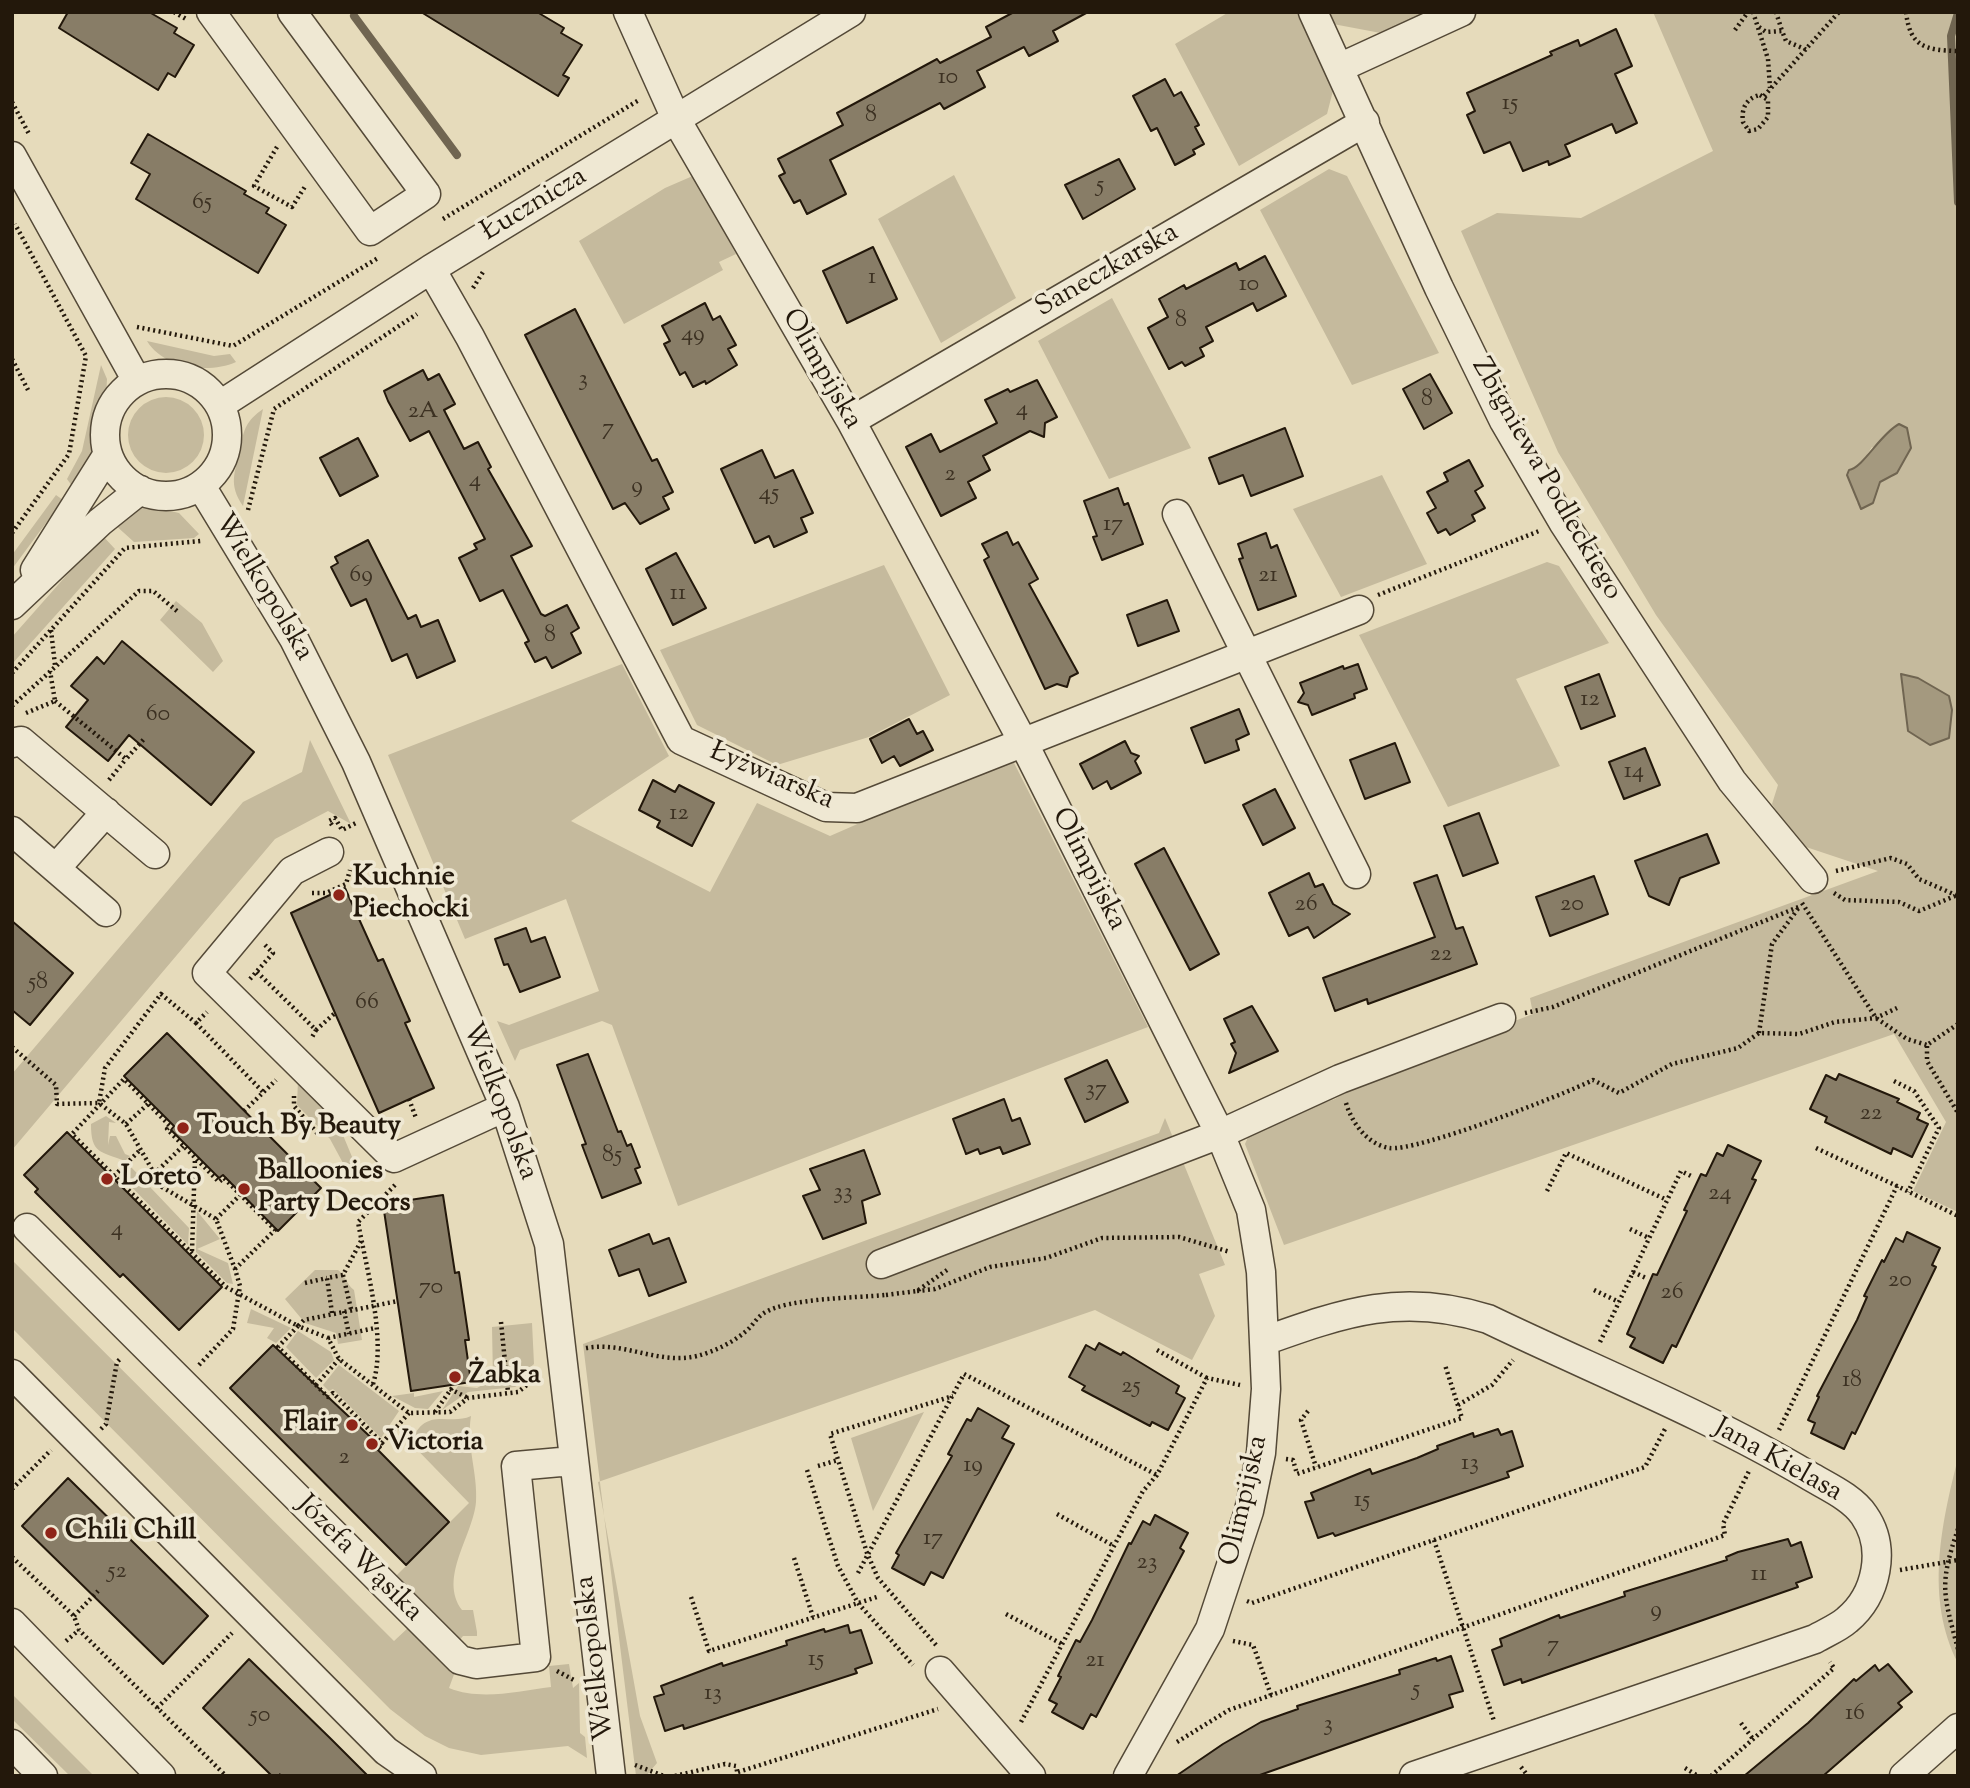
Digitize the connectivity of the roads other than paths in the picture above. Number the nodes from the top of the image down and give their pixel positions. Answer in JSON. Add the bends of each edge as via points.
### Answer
{"nodes":[{"id":1,"x":211,"y":12,"type":"edge"},
{"id":2,"x":292,"y":12,"type":"edge"},
{"id":3,"x":628,"y":12,"type":"edge"},
{"id":4,"x":851,"y":12,"type":"edge"},
{"id":5,"x":1313,"y":12,"type":"edge"},
{"id":6,"x":1461,"y":12,"type":"edge"},
{"id":7,"x":1339,"y":68,"type":"junction"},
{"id":8,"x":677,"y":121,"type":"junction"},
{"id":9,"x":1365,"y":122,"type":"junction"},
{"id":10,"x":12,"y":156,"type":"edge"},
{"id":11,"x":431,"y":269,"type":"junction"},
{"id":12,"x":137,"y":381,"type":"junction"},
{"id":13,"x":220,"y":405,"type":"junction"},
{"id":14,"x":851,"y":421,"type":"junction"},
{"id":15,"x":108,"y":454,"type":"junction"},
{"id":16,"x":201,"y":486,"type":"junction"},
{"id":17,"x":140,"y":490,"type":"junction"},
{"id":18,"x":1177,"y":514,"type":"dead end"},
{"id":19,"x":16,"y":601,"type":"edge"},
{"id":20,"x":1359,"y":610,"type":"road end"},
{"id":21,"x":1246,"y":654,"type":"junction"},
{"id":22,"x":1022,"y":740,"type":"junction"},
{"id":23,"x":12,"y":743,"type":"edge"},
{"id":24,"x":106,"y":812,"type":"junction"},
{"id":25,"x":12,"y":831,"type":"edge"},
{"id":26,"x":331,"y":839,"type":"road end"},
{"id":27,"x":155,"y":854,"type":"dead end"},
{"id":28,"x":55,"y":868,"type":"junction"},
{"id":29,"x":1356,"y":874,"type":"dead end"},
{"id":30,"x":1812,"y":879,"type":"road end"},
{"id":31,"x":106,"y":912,"type":"dead end"},
{"id":32,"x":1501,"y":1018,"type":"road end"},
{"id":33,"x":505,"y":1107,"type":"junction"},
{"id":34,"x":1220,"y":1134,"type":"junction"},
{"id":35,"x":27,"y":1227,"type":"dead end"},
{"id":36,"x":881,"y":1264,"type":"dead end"},
{"id":37,"x":1264,"y":1341,"type":"junction"},
{"id":38,"x":12,"y":1374,"type":"edge"},
{"id":39,"x":572,"y":1461,"type":"junction"},
{"id":40,"x":12,"y":1623,"type":"edge"},
{"id":41,"x":939,"y":1671,"type":"road end"},
{"id":42,"x":1958,"y":1728,"type":"edge"},
{"id":43,"x":12,"y":1744,"type":"edge"},
{"id":44,"x":43,"y":1776,"type":"edge"},
{"id":45,"x":161,"y":1776,"type":"edge"},
{"id":46,"x":422,"y":1776,"type":"edge"},
{"id":47,"x":611,"y":1776,"type":"edge"},
{"id":48,"x":1031,"y":1776,"type":"edge"},
{"id":49,"x":1128,"y":1776,"type":"edge"},
{"id":50,"x":1414,"y":1776,"type":"edge"},
{"id":51,"x":1903,"y":1776,"type":"edge"}],
"edges":[{"from":1,"to":2,"type":"street","via":[[370,231],[426,194]]},
{"from":3,"to":8,"type":"street","name":"Olimpijska"},
{"from":4,"to":8,"type":"street","name":"Łucznicza"},
{"from":5,"to":7,"type":"street","name":"Zbigniewa Podleckiego"},
{"from":6,"to":7,"type":"street"},
{"from":7,"to":9,"type":"street","name":"Zbigniewa Podleckiego"},
{"from":8,"to":11,"type":"street","name":"Łucznicza"},
{"from":8,"to":14,"type":"street","name":"Olimpijska"},
{"from":9,"to":14,"type":"street","name":"Saneczkarska"},
{"from":9,"to":30,"type":"street","name":"Zbigniewa Podleckiego","via":[[1504,421],[1563,522],[1732,781]]},
{"from":10,"to":12,"type":"street"},
{"from":11,"to":13,"type":"street","name":"Łucznicza"},
{"from":11,"to":22,"type":"street","name":"Łyżwiarska","via":[[681,740],[841,810],[857,808]]},
{"from":12,"to":13,"type":"street","via":[[160,374],[184,376],[205,387]]},
{"from":12,"to":15,"type":"street","via":[[120,394],[109,412]]},
{"from":13,"to":16,"type":"street","via":[[228,426],[226,449],[217,470]]},
{"from":14,"to":22,"type":"street","name":"Olimpijska"},
{"from":15,"to":17,"type":"street","via":[[120,475]]},
{"from":15,"to":19,"type":"street"},
{"from":16,"to":17,"type":"street","via":[[181,495],[160,496]]},
{"from":16,"to":33,"type":"street","name":"Wielkopolska","via":[[313,672]]},
{"from":17,"to":19,"type":"street"},
{"from":18,"to":21,"type":"street"},
{"from":20,"to":21,"type":"street","name":"Łyżwiarska"},
{"from":21,"to":22,"type":"street","name":"Łyżwiarska"},
{"from":21,"to":29,"type":"street"},
{"from":22,"to":34,"type":"street","name":"Olimpijska"},
{"from":23,"to":24,"type":"street","via":[[21,741]]},
{"from":24,"to":27,"type":"street"},
{"from":24,"to":28,"type":"street"},
{"from":25,"to":28,"type":"street"},
{"from":26,"to":33,"type":"street","via":[[292,871],[207,973],[394,1158]]},
{"from":28,"to":31,"type":"street"},
{"from":32,"to":34,"type":"street","via":[[1340,1079]]},
{"from":33,"to":39,"type":"street","name":"Wielkopolska","via":[[549,1244]]},
{"from":34,"to":36,"type":"street"},
{"from":34,"to":37,"type":"street","name":"Olimpijska","via":[[1251,1210],[1261,1272]]},
{"from":35,"to":39,"type":"street","name":"Józefa Wąsika","via":[[460,1660],[476,1664],[536,1657],[516,1466]]},
{"from":37,"to":49,"type":"street","name":"Olimpijska","via":[[1261,1453],[1224,1593],[1196,1659]]},
{"from":37,"to":50,"type":"street","name":"Jana Kielasa","via":[[1331,1316],[1374,1308],[1422,1306],[1488,1319],[1765,1449],[1843,1496],[1863,1513],[1875,1535],[1877,1567],[1870,1593],[1847,1620],[1815,1639]]},
{"from":38,"to":46,"type":"street","via":[[386,1751]]},
{"from":39,"to":47,"type":"street","name":"Wielkopolska"},
{"from":40,"to":45,"type":"street"},
{"from":41,"to":48,"type":"street"},
{"from":42,"to":51,"type":"street"},
{"from":43,"to":44,"type":"street"}]}
